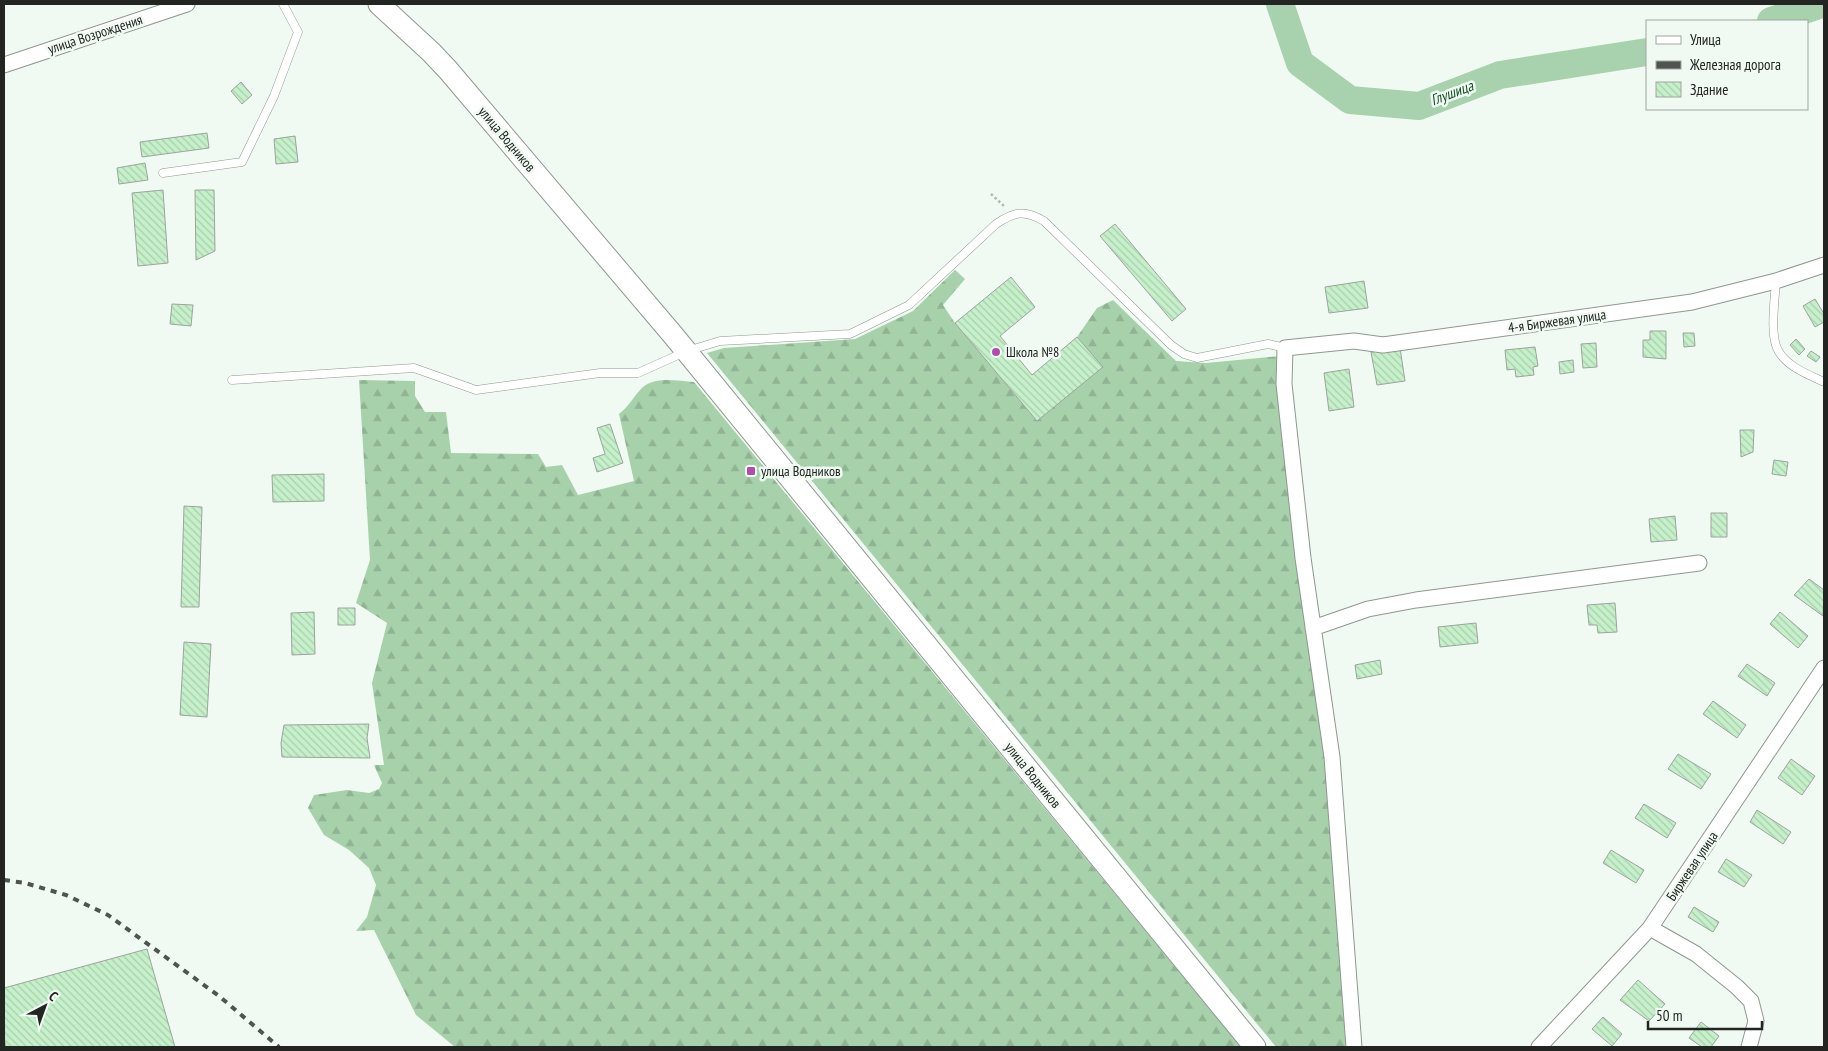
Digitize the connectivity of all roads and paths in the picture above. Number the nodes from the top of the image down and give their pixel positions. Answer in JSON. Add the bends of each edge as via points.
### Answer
{"nodes":[{"id":1,"x":188,"y":4,"type":"edge"},
{"id":2,"x":283,"y":4,"type":"edge"},
{"id":3,"x":378,"y":4,"type":"edge"},
{"id":4,"x":4,"y":65,"type":"edge"},
{"id":5,"x":163,"y":173,"type":"dead end"},
{"id":6,"x":991,"y":194,"type":"dead end"},
{"id":7,"x":1013,"y":215,"type":"junction"},
{"id":8,"x":1824,"y":264,"type":"edge"},
{"id":9,"x":1776,"y":281,"type":"junction"},
{"id":10,"x":1285,"y":348,"type":"junction"},
{"id":11,"x":687,"y":352,"type":"junction"},
{"id":12,"x":232,"y":380,"type":"dead end"},
{"id":13,"x":1824,"y":382,"type":"edge"},
{"id":14,"x":1699,"y":563,"type":"dead end"},
{"id":15,"x":1313,"y":628,"type":"junction"},
{"id":16,"x":1824,"y":668,"type":"edge"},
{"id":17,"x":1650,"y":928,"type":"junction"},
{"id":18,"x":1255,"y":1047,"type":"edge"},
{"id":19,"x":1354,"y":1047,"type":"edge"},
{"id":20,"x":1539,"y":1047,"type":"edge"},
{"id":21,"x":1749,"y":1047,"type":"edge"}],
"edges":[{"from":1,"to":4,"type":"street","name":"улица Возрождения"},
{"from":2,"to":5,"type":"lane","via":[[298,32],[274,96],[242,162]]},
{"from":3,"to":11,"type":"main road","name":"улица Водников","via":[[448,70]]},
{"from":6,"to":7,"type":"path"},
{"from":7,"to":10,"type":"lane","via":[[1033,214],[1044,221],[1184,354],[1197,358],[1268,344]]},
{"from":7,"to":11,"type":"lane","via":[[996,224],[909,305],[850,334],[720,341]]},
{"from":8,"to":9,"type":"street","name":"4-я Биржевая улица"},
{"from":9,"to":10,"type":"street","name":"4-я Биржевая улица","via":[[1692,302],[1383,345],[1354,341]]},
{"from":9,"to":13,"type":"lane","via":[[1774,338],[1779,353],[1806,374]]},
{"from":10,"to":15,"type":"street","via":[[1284,384]]},
{"from":11,"to":12,"type":"lane","via":[[638,373],[600,373],[476,390],[414,368]]},
{"from":11,"to":18,"type":"main road","name":"улица Водников"},
{"from":14,"to":15,"type":"street","via":[[1416,600],[1368,609]]},
{"from":15,"to":19,"type":"street","via":[[1332,757]]},
{"from":16,"to":17,"type":"street","name":"Биржевая улица"},
{"from":17,"to":20,"type":"street","name":"Биржевая улица"},
{"from":17,"to":21,"type":"street","via":[[1696,954],[1751,1002],[1756,1021]]}]}
